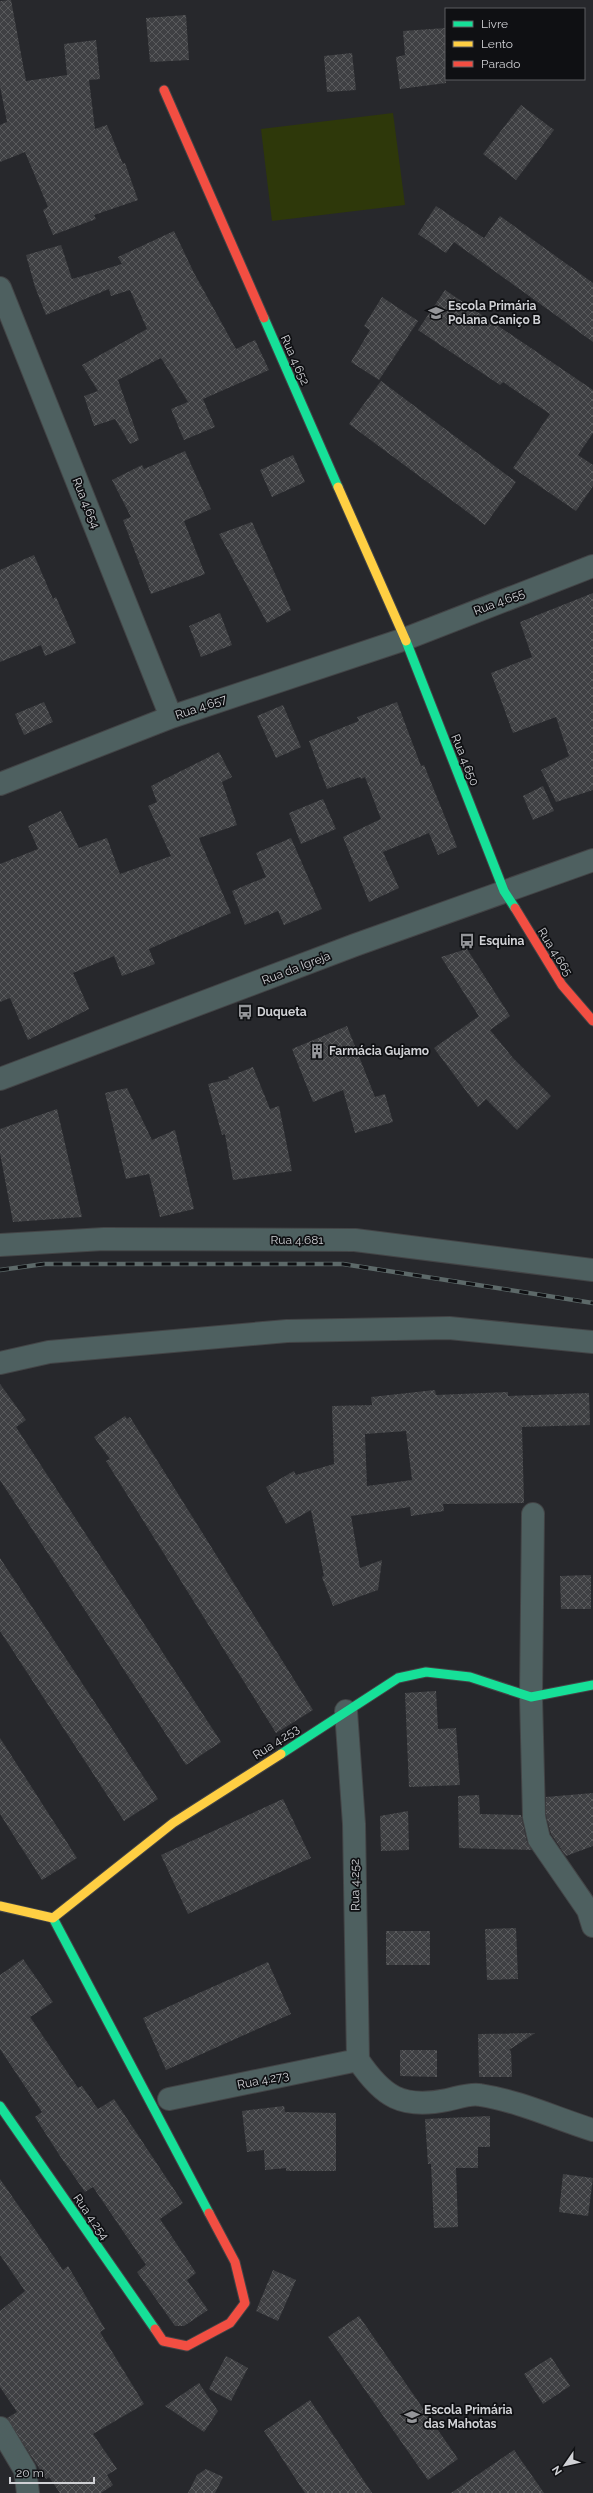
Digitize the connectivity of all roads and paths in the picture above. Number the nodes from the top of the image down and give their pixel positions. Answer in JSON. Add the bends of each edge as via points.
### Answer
{"nodes":[{"id":1,"x":164,"y":90,"type":"dead end"},
{"id":2,"x":0,"y":288,"type":"edge"},
{"id":3,"x":593,"y":566,"type":"edge"},
{"id":4,"x":405,"y":639,"type":"junction"},
{"id":5,"x":171,"y":717,"type":"junction"},
{"id":6,"x":0,"y":784,"type":"edge"},
{"id":7,"x":593,"y":860,"type":"edge"},
{"id":8,"x":504,"y":891,"type":"junction"},
{"id":9,"x":593,"y":1020,"type":"edge"},
{"id":10,"x":0,"y":1080,"type":"edge"},
{"id":11,"x":0,"y":1245,"type":"edge"},
{"id":12,"x":593,"y":1270,"type":"edge"},
{"id":13,"x":593,"y":1342,"type":"edge"},
{"id":14,"x":0,"y":1363,"type":"edge"},
{"id":15,"x":533,"y":1514,"type":"dead end"},
{"id":16,"x":593,"y":1685,"type":"edge"},
{"id":17,"x":531,"y":1697,"type":"junction"},
{"id":18,"x":346,"y":1711,"type":"junction"},
{"id":19,"x":0,"y":1906,"type":"edge"},
{"id":20,"x":53,"y":1918,"type":"junction"},
{"id":21,"x":593,"y":1926,"type":"edge"},
{"id":22,"x":358,"y":2060,"type":"junction"},
{"id":23,"x":169,"y":2099,"type":"dead end"},
{"id":24,"x":0,"y":2106,"type":"edge"},
{"id":25,"x":593,"y":2130,"type":"edge"},
{"id":26,"x":0,"y":2428,"type":"edge"},
{"id":27,"x":28,"y":2493,"type":"edge"}],
"edges":[{"from":1,"to":4,"type":"street","name":"Rua 4.652"},
{"from":2,"to":5,"type":"street","name":"Rua 4.654"},
{"from":3,"to":4,"type":"street","name":"Rua 4.655"},
{"from":4,"to":5,"type":"street","name":"Rua 4.657"},
{"from":4,"to":8,"type":"street","name":"Rua 4.650"},
{"from":5,"to":6,"type":"street","name":"Rua 4.657"},
{"from":7,"to":8,"type":"street","name":"Rua da Igreja"},
{"from":8,"to":9,"type":"street","name":"Rua 4.665","via":[[562,986]]},
{"from":8,"to":10,"type":"street","name":"Rua da Igreja"},
{"from":11,"to":12,"type":"street","name":"Rua 4.681","via":[[104,1239],[355,1240]]},
{"from":13,"to":14,"type":"street","via":[[449,1328],[287,1331],[49,1352]]},
{"from":15,"to":17,"type":"street"},
{"from":16,"to":17,"type":"street","name":"Rua 4.253"},
{"from":17,"to":18,"type":"street","name":"Rua 4.253","via":[[470,1677],[426,1672],[398,1678]]},
{"from":17,"to":21,"type":"street","via":[[534,1817],[539,1839],[588,1910]]},
{"from":18,"to":20,"type":"street","name":"Rua 4.253","via":[[172,1823]]},
{"from":18,"to":22,"type":"street","name":"Rua 4.252","via":[[354,1824]]},
{"from":19,"to":20,"type":"street"},
{"from":20,"to":24,"type":"street","name":"Rua 4.254","via":[[235,2262],[245,2303],[230,2323],[187,2346],[163,2341]]},
{"from":22,"to":23,"type":"street","name":"Rua 4.273"},
{"from":22,"to":25,"type":"street","via":[[373,2082],[394,2098],[425,2105],[478,2094],[526,2105]]},
{"from":26,"to":27,"type":"street","via":[[25,2470]]}]}
